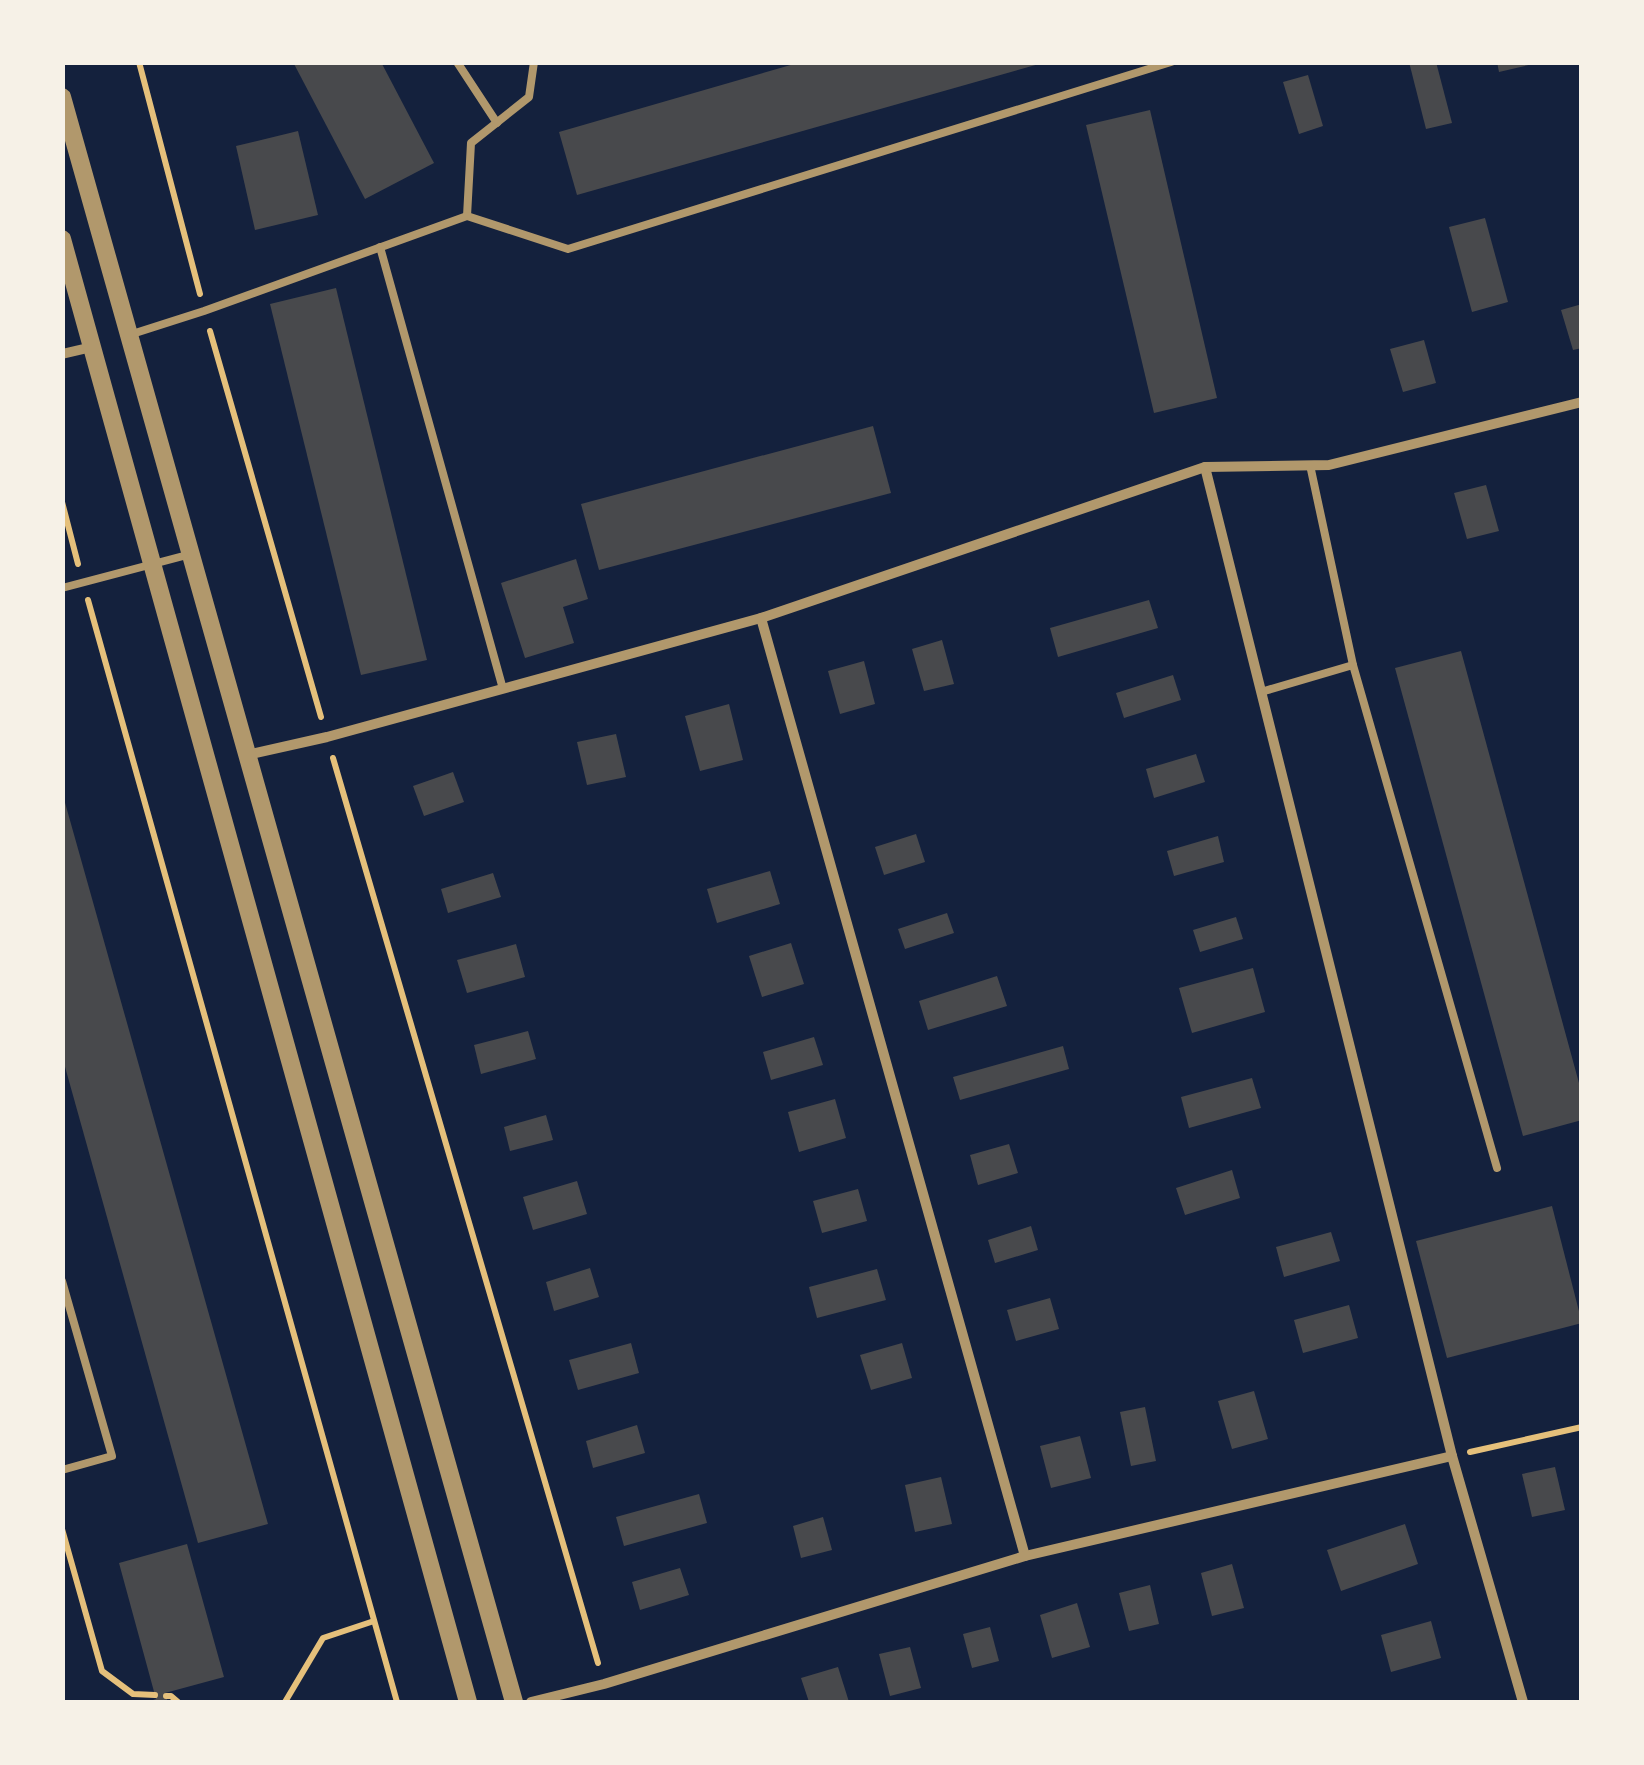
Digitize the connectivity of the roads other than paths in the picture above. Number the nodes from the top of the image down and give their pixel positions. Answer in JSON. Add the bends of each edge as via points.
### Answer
{"nodes":[{"id":1,"x":457,"y":62,"type":"edge"},
{"id":2,"x":534,"y":62,"type":"edge"},
{"id":3,"x":1171,"y":62,"type":"edge"},
{"id":4,"x":62,"y":97,"type":"edge"},
{"id":5,"x":496,"y":123,"type":"junction"},
{"id":6,"x":467,"y":216,"type":"junction"},
{"id":7,"x":62,"y":239,"type":"edge"},
{"id":8,"x":380,"y":247,"type":"junction"},
{"id":9,"x":129,"y":335,"type":"junction"},
{"id":10,"x":92,"y":347,"type":"junction"},
{"id":11,"x":62,"y":354,"type":"edge"},
{"id":12,"x":1582,"y":402,"type":"edge"},
{"id":13,"x":1310,"y":465,"type":"junction"},
{"id":14,"x":1205,"y":467,"type":"junction"},
{"id":15,"x":191,"y":554,"type":"junction"},
{"id":16,"x":154,"y":564,"type":"junction"},
{"id":17,"x":62,"y":588,"type":"edge"},
{"id":18,"x":762,"y":618,"type":"junction"},
{"id":19,"x":1352,"y":665,"type":"junction"},
{"id":20,"x":503,"y":689,"type":"junction"},
{"id":21,"x":1261,"y":692,"type":"junction"},
{"id":22,"x":247,"y":755,"type":"junction"},
{"id":23,"x":1497,"y":1168,"type":"dead end"},
{"id":24,"x":62,"y":1281,"type":"edge"},
{"id":25,"x":1452,"y":1456,"type":"junction"},
{"id":26,"x":62,"y":1470,"type":"edge"},
{"id":27,"x":1025,"y":1556,"type":"junction"},
{"id":28,"x":468,"y":1702,"type":"edge"},
{"id":29,"x":514,"y":1702,"type":"edge"},
{"id":30,"x":531,"y":1702,"type":"edge"},
{"id":31,"x":1523,"y":1702,"type":"edge"}],
"edges":[{"from":1,"to":5,"type":"lane"},
{"from":2,"to":5,"type":"lane","via":[[529,97]]},
{"from":3,"to":6,"type":"lane","via":[[568,249]]},
{"from":4,"to":9,"type":"street"},
{"from":5,"to":6,"type":"lane","via":[[470,143]]},
{"from":6,"to":8,"type":"lane"},
{"from":7,"to":10,"type":"street"},
{"from":8,"to":9,"type":"lane"},
{"from":8,"to":20,"type":"lane"},
{"from":9,"to":15,"type":"street"},
{"from":10,"to":11,"type":"street"},
{"from":10,"to":16,"type":"street"},
{"from":12,"to":13,"type":"street"},
{"from":13,"to":14,"type":"street"},
{"from":13,"to":19,"type":"lane"},
{"from":14,"to":18,"type":"street"},
{"from":14,"to":21,"type":"street"},
{"from":15,"to":16,"type":"lane"},
{"from":15,"to":22,"type":"street"},
{"from":16,"to":17,"type":"lane"},
{"from":16,"to":28,"type":"street"},
{"from":18,"to":20,"type":"street"},
{"from":18,"to":27,"type":"street"},
{"from":19,"to":21,"type":"lane"},
{"from":19,"to":23,"type":"lane"},
{"from":20,"to":22,"type":"street"},
{"from":21,"to":25,"type":"street"},
{"from":22,"to":29,"type":"street"},
{"from":24,"to":26,"type":"lane","via":[[112,1456]]},
{"from":25,"to":27,"type":"street"},
{"from":25,"to":31,"type":"street"},
{"from":27,"to":30,"type":"street"}]}
